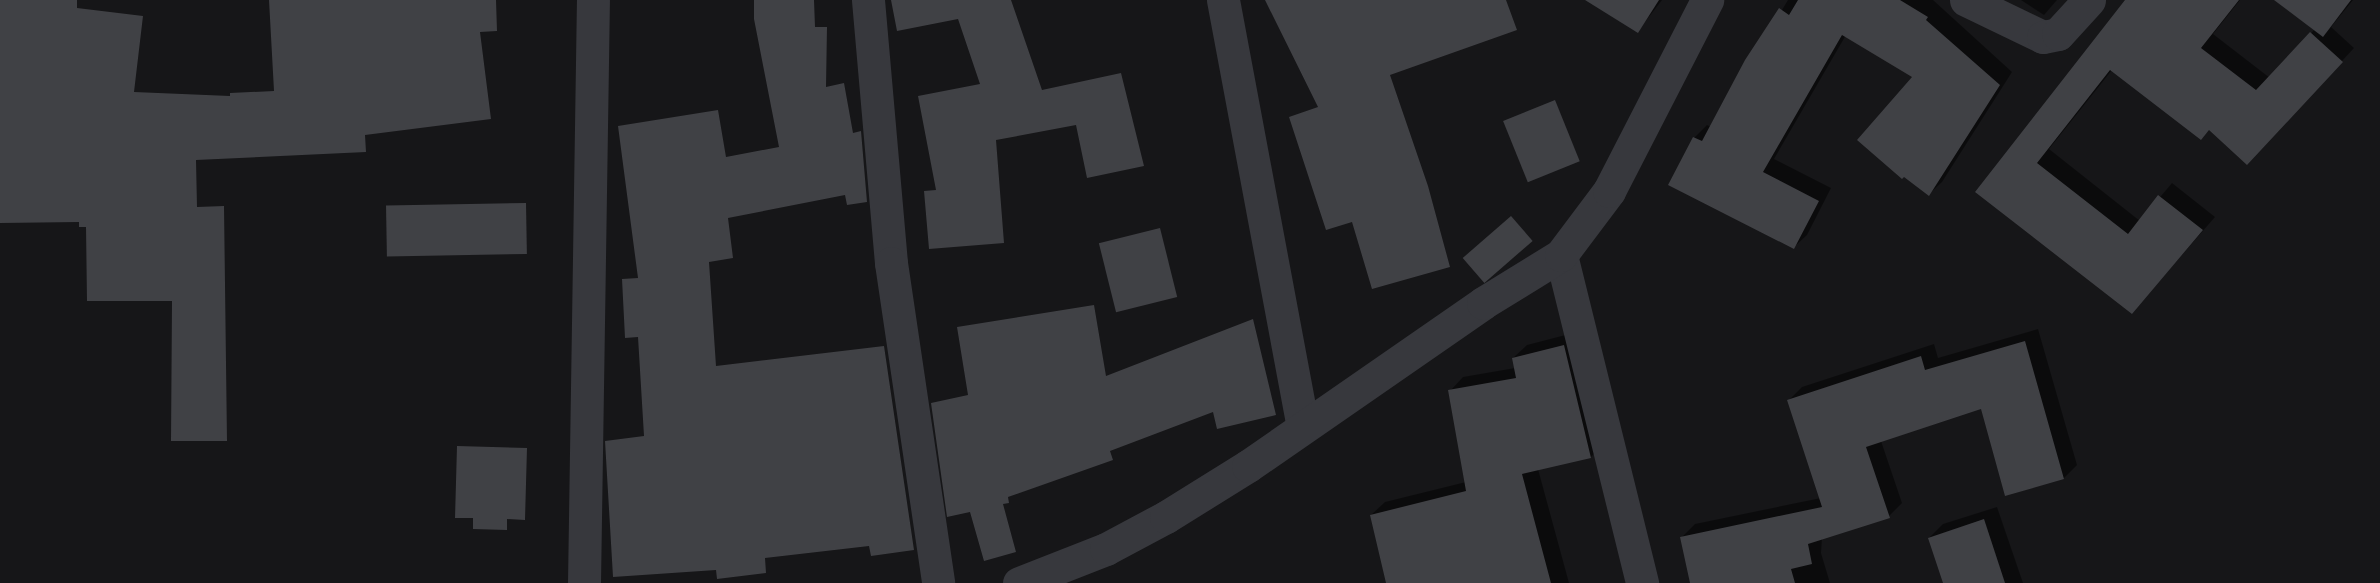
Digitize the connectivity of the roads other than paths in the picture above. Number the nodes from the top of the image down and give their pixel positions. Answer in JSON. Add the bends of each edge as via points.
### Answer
{"nodes":[{"id":1,"x":593,"y":0,"type":"edge"},
{"id":2,"x":868,"y":0,"type":"edge"},
{"id":3,"x":1222,"y":0,"type":"edge"},
{"id":4,"x":1707,"y":0,"type":"edge"},
{"id":5,"x":1966,"y":0,"type":"edge"},
{"id":6,"x":2089,"y":0,"type":"edge"},
{"id":7,"x":1562,"y":255,"type":"junction"},
{"id":8,"x":1303,"y":427,"type":"junction"},
{"id":9,"x":584,"y":583,"type":"edge"},
{"id":10,"x":938,"y":583,"type":"edge"},
{"id":11,"x":1019,"y":583,"type":"edge"},
{"id":12,"x":1642,"y":583,"type":"edge"}],
"edges":[{"from":1,"to":9,"type":"street"},
{"from":2,"to":10,"type":"street","via":[[891,263]]},
{"from":3,"to":8,"type":"street"},
{"from":4,"to":7,"type":"street","via":[[1609,191]]},
{"from":5,"to":6,"type":"street","via":[[2043,37],[2058,34]]},
{"from":7,"to":8,"type":"street","via":[[1483,303]]},
{"from":7,"to":12,"type":"street"},
{"from":8,"to":11,"type":"street","via":[[1166,517],[1106,549]]}]}
